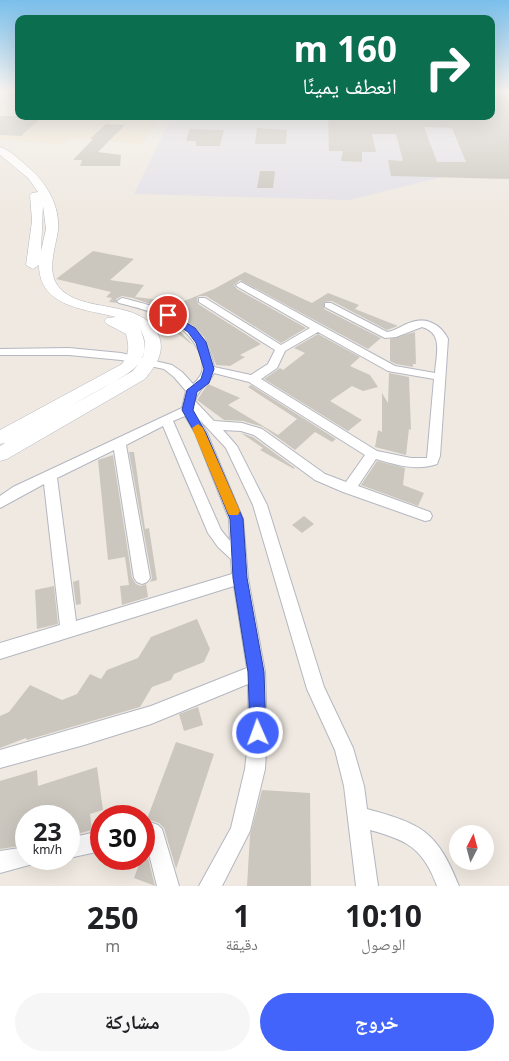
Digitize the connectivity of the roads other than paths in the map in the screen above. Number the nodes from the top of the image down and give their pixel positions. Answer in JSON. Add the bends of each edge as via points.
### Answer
{"nodes":[{"id":1,"x":0,"y":150,"type":"edge"},
{"id":2,"x":0,"y":159,"type":"edge"},
{"id":3,"x":241,"y":285,"type":"dead end"},
{"id":4,"x":202,"y":300,"type":"dead end"},
{"id":5,"x":122,"y":301,"type":"dead end"},
{"id":6,"x":328,"y":305,"type":"dead end"},
{"id":7,"x":317,"y":328,"type":"junction"},
{"id":8,"x":281,"y":350,"type":"junction"},
{"id":9,"x":0,"y":352,"type":"edge"},
{"id":10,"x":135,"y":359,"type":"junction"},
{"id":11,"x":150,"y":362,"type":"junction"},
{"id":12,"x":209,"y":369,"type":"junction"},
{"id":13,"x":440,"y":377,"type":"junction"},
{"id":14,"x":253,"y":379,"type":"junction"},
{"id":15,"x":189,"y":401,"type":"junction"},
{"id":16,"x":166,"y":420,"type":"junction"},
{"id":17,"x":213,"y":425,"type":"junction"},
{"id":18,"x":0,"y":438,"type":"edge"},
{"id":19,"x":119,"y":442,"type":"junction"},
{"id":20,"x":0,"y":454,"type":"edge"},
{"id":21,"x":373,"y":454,"type":"junction"},
{"id":22,"x":50,"y":476,"type":"junction"},
{"id":23,"x":348,"y":489,"type":"junction"},
{"id":24,"x":0,"y":492,"type":"edge"},
{"id":25,"x":18,"y":492,"type":"junction"},
{"id":26,"x":0,"y":503,"type":"edge"},
{"id":27,"x":424,"y":516,"type":"dead end"},
{"id":28,"x":239,"y":558,"type":"junction"},
{"id":29,"x":142,"y":578,"type":"dead end"},
{"id":30,"x":240,"y":578,"type":"junction"},
{"id":31,"x":69,"y":630,"type":"junction"},
{"id":32,"x":0,"y":652,"type":"edge"},
{"id":33,"x":256,"y":672,"type":"junction"},
{"id":34,"x":0,"y":759,"type":"edge"},
{"id":35,"x":358,"y":816,"type":"junction"},
{"id":36,"x":155,"y":836,"type":"edge"},
{"id":37,"x":15,"y":859,"type":"edge"},
{"id":38,"x":0,"y":862,"type":"edge"},
{"id":39,"x":168,"y":886,"type":"edge"},
{"id":40,"x":210,"y":886,"type":"edge"},
{"id":41,"x":366,"y":886,"type":"edge"},
{"id":42,"x":448,"y":886,"type":"edge"}],
"edges":[{"from":1,"to":11,"type":"street","via":[[41,186],[49,204],[52,228],[45,270],[50,284],[59,294],[81,304],[143,324],[148,328],[154,345]]},
{"from":2,"to":10,"type":"street","via":[[26,181],[36,196],[38,223],[33,276],[42,294],[57,304],[119,322],[133,331],[138,346]]},
{"from":3,"to":7,"type":"street"},
{"from":4,"to":8,"type":"street"},
{"from":5,"to":12,"type":"street","via":[[154,308],[192,330],[201,342]]},
{"from":6,"to":13,"type":"street","via":[[385,335],[395,334],[414,324],[435,328],[443,339]]},
{"from":7,"to":8,"type":"street"},
{"from":7,"to":13,"type":"street","via":[[392,369]]},
{"from":8,"to":14,"type":"street","via":[[272,366]]},
{"from":9,"to":10,"type":"street","via":[[97,353]]},
{"from":10,"to":11,"type":"street"},
{"from":10,"to":18,"type":"street","via":[[113,376]]},
{"from":11,"to":15,"type":"street","via":[[174,371]]},
{"from":11,"to":20,"type":"street","via":[[126,384]]},
{"from":12,"to":14,"type":"street"},
{"from":12,"to":15,"type":"street"},
{"from":13,"to":21,"type":"street","via":[[432,461],[420,463]]},
{"from":14,"to":21,"type":"street"},
{"from":15,"to":16,"type":"street"},
{"from":15,"to":17,"type":"street"},
{"from":15,"to":28,"type":"street","via":[[236,519]]},
{"from":16,"to":19,"type":"street"},
{"from":16,"to":28,"type":"street","via":[[215,533]]},
{"from":17,"to":23,"type":"street","via":[[258,432],[320,477]]},
{"from":17,"to":35,"type":"street","via":[[231,446],[260,505],[316,689],[344,748]]},
{"from":19,"to":22,"type":"street"},
{"from":19,"to":29,"type":"street"},
{"from":21,"to":23,"type":"street"},
{"from":22,"to":25,"type":"street"},
{"from":22,"to":31,"type":"street"},
{"from":23,"to":27,"type":"street"},
{"from":24,"to":25,"type":"street"},
{"from":25,"to":26,"type":"street"},
{"from":28,"to":30,"type":"street"},
{"from":30,"to":31,"type":"street"},
{"from":30,"to":33,"type":"street"},
{"from":31,"to":32,"type":"street"},
{"from":33,"to":34,"type":"street","via":[[151,715]]},
{"from":33,"to":40,"type":"street","via":[[258,733],[255,769],[240,831]]},
{"from":35,"to":41,"type":"street"},
{"from":35,"to":42,"type":"street","via":[[413,835],[442,868]]},
{"from":36,"to":39,"type":"street"},
{"from":37,"to":38,"type":"street"}]}
